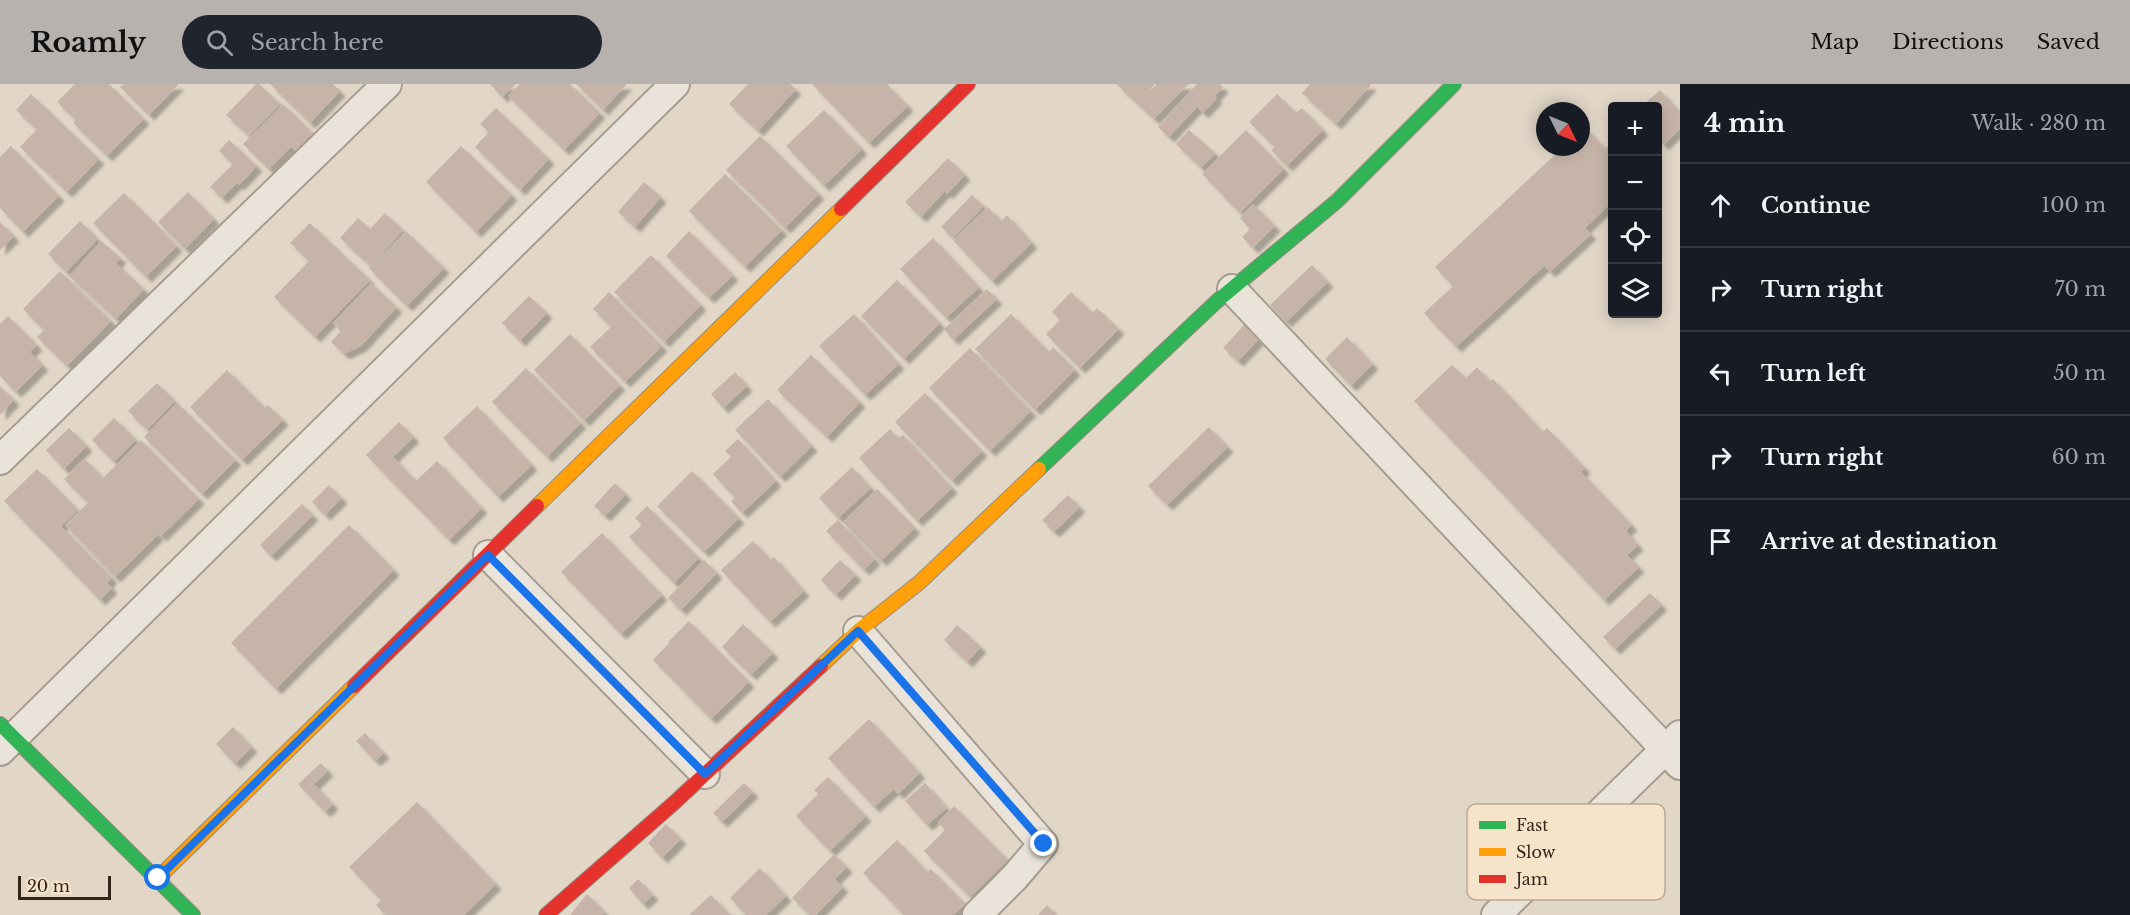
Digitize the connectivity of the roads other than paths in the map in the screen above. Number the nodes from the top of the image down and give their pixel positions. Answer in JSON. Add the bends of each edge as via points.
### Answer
{"nodes":[{"id":1,"x":387,"y":84,"type":"edge"},
{"id":2,"x":675,"y":84,"type":"edge"},
{"id":3,"x":968,"y":84,"type":"edge"},
{"id":4,"x":1454,"y":84,"type":"edge"},
{"id":5,"x":1232,"y":289,"type":"junction"},
{"id":6,"x":0,"y":460,"type":"edge"},
{"id":7,"x":488,"y":555,"type":"junction"},
{"id":8,"x":858,"y":631,"type":"junction"},
{"id":9,"x":5,"y":738,"type":"edge"},
{"id":10,"x":1675,"y":750,"type":"edge"},
{"id":11,"x":705,"y":774,"type":"junction"},
{"id":12,"x":1616,"y":804,"type":"edge"},
{"id":13,"x":158,"y":878,"type":"junction"},
{"id":14,"x":1512,"y":900,"type":"edge"},
{"id":15,"x":193,"y":915,"type":"edge"},
{"id":16,"x":546,"y":915,"type":"edge"},
{"id":17,"x":976,"y":915,"type":"edge"},
{"id":18,"x":1496,"y":915,"type":"edge"}],
"edges":[{"from":1,"to":6,"type":"street"},
{"from":2,"to":9,"type":"street"},
{"from":3,"to":7,"type":"street"},
{"from":4,"to":5,"type":"street","via":[[1337,201]]},
{"from":5,"to":8,"type":"street","via":[[920,582]]},
{"from":5,"to":10,"type":"street"},
{"from":7,"to":11,"type":"street"},
{"from":7,"to":13,"type":"street"},
{"from":8,"to":11,"type":"street"},
{"from":8,"to":17,"type":"street","via":[[1044,844]]},
{"from":9,"to":13,"type":"street"},
{"from":10,"to":12,"type":"street"},
{"from":11,"to":16,"type":"street"},
{"from":13,"to":15,"type":"street"},
{"from":14,"to":18,"type":"street"}]}
